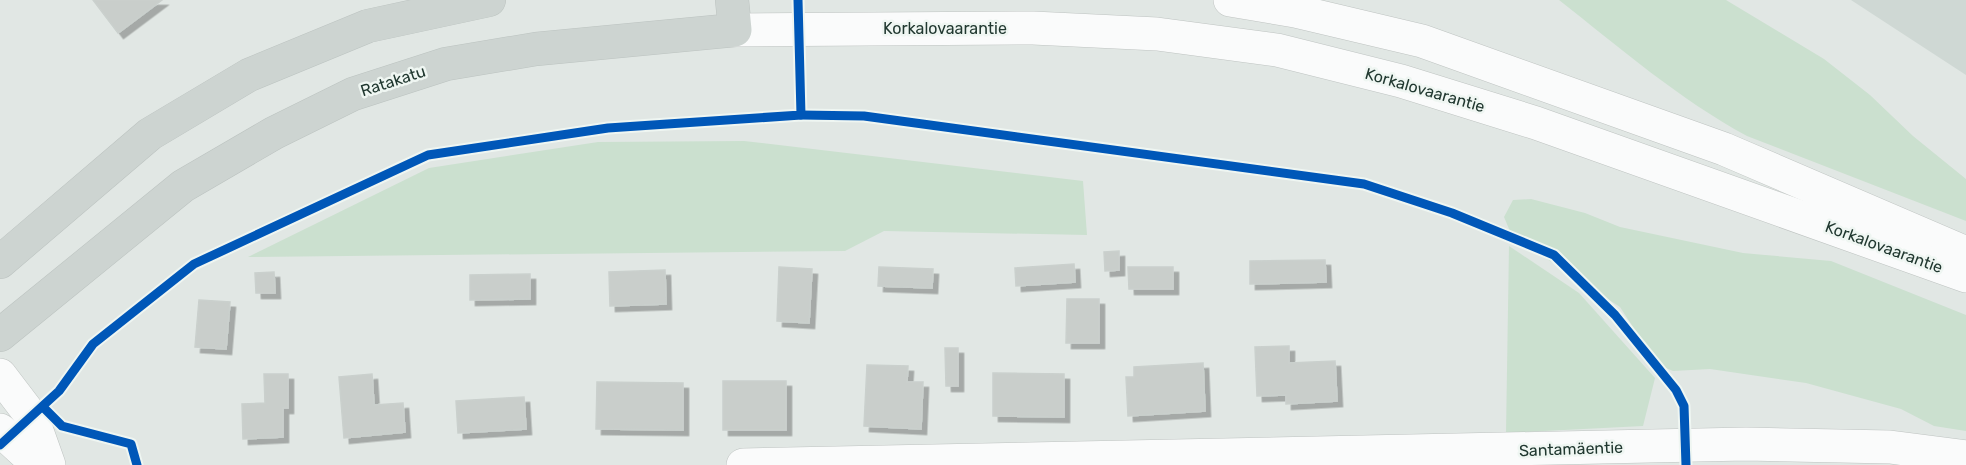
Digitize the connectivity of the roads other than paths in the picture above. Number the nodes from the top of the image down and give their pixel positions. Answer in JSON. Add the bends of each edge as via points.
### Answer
{"nodes":[{"id":1,"x":489,"y":0,"type":"edge"},
{"id":2,"x":1230,"y":0,"type":"edge"},
{"id":3,"x":734,"y":15,"type":"edge"},
{"id":4,"x":859,"y":28,"type":"joint"},
{"id":5,"x":1966,"y":253,"type":"edge"},
{"id":6,"x":0,"y":262,"type":"edge"},
{"id":7,"x":1966,"y":276,"type":"edge"},
{"id":8,"x":0,"y":335,"type":"edge"},
{"id":9,"x":0,"y":375,"type":"edge"},
{"id":10,"x":0,"y":430,"type":"edge"},
{"id":11,"x":1746,"y":455,"type":"edge"},
{"id":12,"x":1966,"y":457,"type":"edge"},
{"id":13,"x":1282,"y":460,"type":"edge"},
{"id":14,"x":843,"y":464,"type":"edge"},
{"id":15,"x":38,"y":465,"type":"edge"},
{"id":16,"x":49,"y":465,"type":"edge"},
{"id":17,"x":743,"y":465,"type":"edge"}],
"edges":[{"from":1,"to":6,"type":"main road","via":[[368,26],[249,75],[150,134]]},
{"from":2,"to":5,"type":"street","name":"Korkalovaarantie","via":[[1422,40],[1724,149]]},
{"from":3,"to":4,"type":"street","name":"Ratakatu"},
{"from":3,"to":8,"type":"main road","name":"Ratakatu","via":[[446,64],[353,94],[274,133],[183,186]]},
{"from":4,"to":7,"type":"street","name":"Korkalovaarantie","via":[[1033,28],[1157,34],[1278,50],[1401,81],[1536,123]]},
{"from":9,"to":16,"type":"street","via":[[32,417]]},
{"from":10,"to":15,"type":"street"},
{"from":11,"to":12,"type":"street","name":"Santamäentie","via":[[1890,447]]},
{"from":11,"to":13,"type":"street","name":"Santamäentie"},
{"from":13,"to":14,"type":"street","name":"Santamäentie"},
{"from":14,"to":17,"type":"street","name":"Santamäentie"}]}
